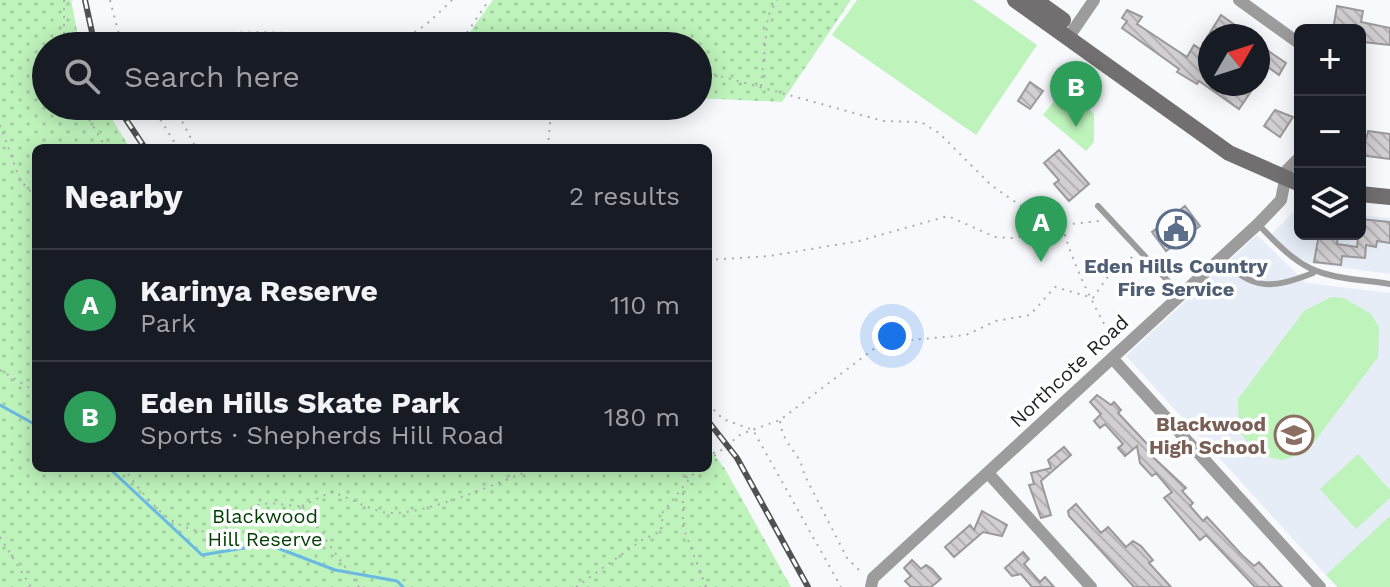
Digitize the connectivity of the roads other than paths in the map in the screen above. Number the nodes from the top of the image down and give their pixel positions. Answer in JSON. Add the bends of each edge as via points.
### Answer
{"nodes":[{"id":1,"x":1015,"y":0,"type":"edge"},
{"id":2,"x":1035,"y":0,"type":"edge"},
{"id":3,"x":1094,"y":0,"type":"edge"},
{"id":4,"x":1239,"y":0,"type":"edge"},
{"id":5,"x":1072,"y":33,"type":"junction"},
{"id":6,"x":1294,"y":40,"type":"edge"},
{"id":7,"x":1293,"y":177,"type":"edge"},
{"id":8,"x":1366,"y":185,"type":"edge"},
{"id":9,"x":1390,"y":187,"type":"edge"},
{"id":10,"x":1366,"y":195,"type":"edge"},
{"id":11,"x":1390,"y":197,"type":"edge"},
{"id":12,"x":1098,"y":206,"type":"dead end"},
{"id":13,"x":1258,"y":224,"type":"junction"},
{"id":14,"x":1221,"y":258,"type":"junction"},
{"id":15,"x":1313,"y":273,"type":"junction"},
{"id":16,"x":1390,"y":284,"type":"edge"},
{"id":17,"x":1181,"y":295,"type":"junction"},
{"id":18,"x":1117,"y":355,"type":"junction"},
{"id":19,"x":988,"y":473,"type":"junction"},
{"id":20,"x":871,"y":586,"type":"edge"},
{"id":21,"x":1091,"y":587,"type":"edge"},
{"id":22,"x":1320,"y":587,"type":"edge"}],
"edges":[{"from":1,"to":5,"type":"main road"},
{"from":2,"to":5,"type":"main road"},
{"from":3,"to":5,"type":"street"},
{"from":4,"to":6,"type":"street"},
{"from":5,"to":7,"type":"main road","via":[[1229,153]]},
{"from":7,"to":13,"type":"street","name":"Northcote Road","via":[[1281,200]]},
{"from":8,"to":9,"type":"main road"},
{"from":10,"to":11,"type":"main road"},
{"from":12,"to":17,"type":"lane"},
{"from":13,"to":14,"type":"street","name":"Northcote Road"},
{"from":13,"to":15,"type":"lane","via":[[1289,258]]},
{"from":14,"to":15,"type":"lane","via":[[1245,280],[1264,285]]},
{"from":14,"to":17,"type":"street","name":"Northcote Road"},
{"from":15,"to":16,"type":"lane"},
{"from":17,"to":18,"type":"street","name":"Northcote Road"},
{"from":18,"to":19,"type":"street","name":"Northcote Road"},
{"from":18,"to":22,"type":"street"},
{"from":19,"to":20,"type":"street","name":"Northcote Road","via":[[873,578]]},
{"from":19,"to":21,"type":"street"}]}
